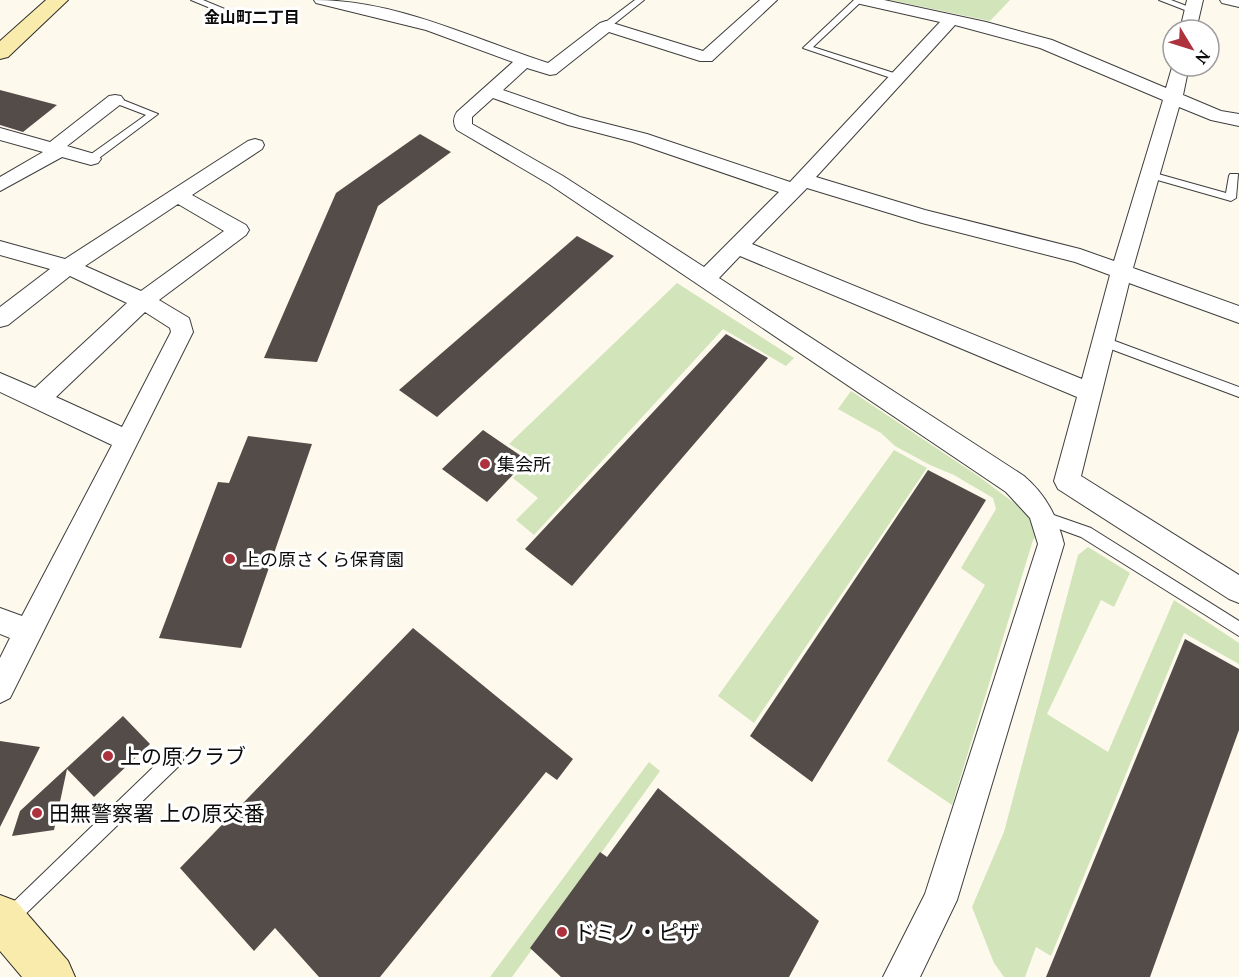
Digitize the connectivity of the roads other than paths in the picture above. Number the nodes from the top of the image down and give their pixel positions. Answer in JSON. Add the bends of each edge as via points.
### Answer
{"nodes":[{"id":1,"x":58,"y":0,"type":"edge"},
{"id":2,"x":195,"y":0,"type":"edge"},
{"id":3,"x":322,"y":0,"type":"edge"},
{"id":4,"x":640,"y":0,"type":"edge"},
{"id":5,"x":769,"y":0,"type":"edge"},
{"id":6,"x":860,"y":0,"type":"edge"},
{"id":7,"x":1163,"y":0,"type":"edge"},
{"id":8,"x":1228,"y":0,"type":"edge"},
{"id":9,"x":1239,"y":2,"type":"edge"},
{"id":10,"x":1194,"y":5,"type":"edge"},
{"id":11,"x":240,"y":17,"type":"dead end"},
{"id":12,"x":952,"y":20,"type":"junction"},
{"id":13,"x":606,"y":26,"type":"junction"},
{"id":14,"x":0,"y":52,"type":"edge"},
{"id":15,"x":523,"y":62,"type":"junction"},
{"id":16,"x":897,"y":77,"type":"junction"},
{"id":17,"x":1177,"y":78,"type":"edge"},
{"id":18,"x":490,"y":91,"type":"junction"},
{"id":19,"x":1173,"y":98,"type":"junction"},
{"id":20,"x":115,"y":100,"type":"joint"},
{"id":21,"x":1239,"y":120,"type":"edge"},
{"id":22,"x":0,"y":134,"type":"edge"},
{"id":23,"x":255,"y":145,"type":"dead end"},
{"id":24,"x":55,"y":150,"type":"junction"},
{"id":25,"x":92,"y":159,"type":"joint"},
{"id":26,"x":1151,"y":175,"type":"junction"},
{"id":27,"x":1234,"y":176,"type":"dead end"},
{"id":28,"x":0,"y":185,"type":"edge"},
{"id":29,"x":798,"y":185,"type":"junction"},
{"id":30,"x":177,"y":195,"type":"junction"},
{"id":31,"x":738,"y":247,"type":"junction"},
{"id":32,"x":0,"y":248,"type":"edge"},
{"id":33,"x":69,"y":266,"type":"junction"},
{"id":34,"x":1122,"y":270,"type":"junction"},
{"id":35,"x":706,"y":278,"type":"junction"},
{"id":36,"x":144,"y":300,"type":"junction"},
{"id":37,"x":1239,"y":315,"type":"edge"},
{"id":38,"x":0,"y":319,"type":"edge"},
{"id":39,"x":1104,"y":342,"type":"junction"},
{"id":40,"x":0,"y":382,"type":"edge"},
{"id":41,"x":1090,"y":392,"type":"junction"},
{"id":42,"x":1239,"y":392,"type":"edge"},
{"id":43,"x":38,"y":400,"type":"junction"},
{"id":44,"x":127,"y":441,"type":"junction"},
{"id":45,"x":1045,"y":518,"type":"junction"},
{"id":46,"x":1239,"y":590,"type":"edge"},
{"id":47,"x":0,"y":621,"type":"edge"},
{"id":48,"x":1239,"y":629,"type":"edge"},
{"id":49,"x":29,"y":632,"type":"junction"},
{"id":50,"x":0,"y":688,"type":"edge"},
{"id":51,"x":177,"y":757,"type":"dead end"},
{"id":52,"x":1,"y":922,"type":"edge"},
{"id":53,"x":52,"y":977,"type":"edge"},
{"id":54,"x":901,"y":977,"type":"edge"}],
"edges":[{"from":1,"to":14,"type":"street"},
{"from":2,"to":11,"type":"lane"},
{"from":3,"to":15,"type":"street","via":[[445,30]]},
{"from":4,"to":13,"type":"lane"},
{"from":5,"to":13,"type":"street","via":[[706,57]]},
{"from":6,"to":12,"type":"street"},
{"from":6,"to":16,"type":"lane","via":[[807,48]]},
{"from":7,"to":10,"type":"lane"},
{"from":8,"to":9,"type":"street"},
{"from":12,"to":16,"type":"street"},
{"from":12,"to":19,"type":"street","via":[[1046,44]]},
{"from":13,"to":15,"type":"street","via":[[550,70]]},
{"from":15,"to":18,"type":"street"},
{"from":16,"to":29,"type":"street"},
{"from":17,"to":19,"type":"street"},
{"from":18,"to":29,"type":"street","via":[[574,121]]},
{"from":18,"to":35,"type":"street","via":[[462,117],[463,126],[556,180]]},
{"from":19,"to":21,"type":"street","via":[[1217,116]]},
{"from":19,"to":26,"type":"street"},
{"from":20,"to":24,"type":"street"},
{"from":20,"to":25,"type":"lane","via":[[153,114]]},
{"from":22,"to":24,"type":"street"},
{"from":23,"to":30,"type":"street"},
{"from":24,"to":25,"type":"street"},
{"from":24,"to":28,"type":"street"},
{"from":26,"to":27,"type":"lane","via":[[1231,198]]},
{"from":26,"to":34,"type":"street"},
{"from":29,"to":31,"type":"street"},
{"from":29,"to":34,"type":"street"},
{"from":30,"to":33,"type":"street"},
{"from":30,"to":36,"type":"street","via":[[239,230]]},
{"from":31,"to":35,"type":"street"},
{"from":31,"to":41,"type":"street"},
{"from":32,"to":33,"type":"street"},
{"from":33,"to":36,"type":"street"},
{"from":33,"to":38,"type":"street"},
{"from":34,"to":37,"type":"street"},
{"from":34,"to":39,"type":"street"},
{"from":35,"to":45,"type":"street","via":[[1015,484],[1034,500]]},
{"from":36,"to":43,"type":"street"},
{"from":36,"to":44,"type":"street","via":[[181,324],[182,332]]},
{"from":39,"to":41,"type":"street"},
{"from":39,"to":42,"type":"lane"},
{"from":40,"to":43,"type":"street"},
{"from":41,"to":46,"type":"street","via":[[1067,481]]},
{"from":43,"to":44,"type":"street"},
{"from":44,"to":49,"type":"street"},
{"from":45,"to":48,"type":"lane","via":[[1086,532]]},
{"from":45,"to":54,"type":"street","via":[[1051,544],[940,900]]},
{"from":47,"to":49,"type":"street"},
{"from":49,"to":50,"type":"street"},
{"from":51,"to":52,"type":"lane"},
{"from":52,"to":53,"type":"street"}]}
